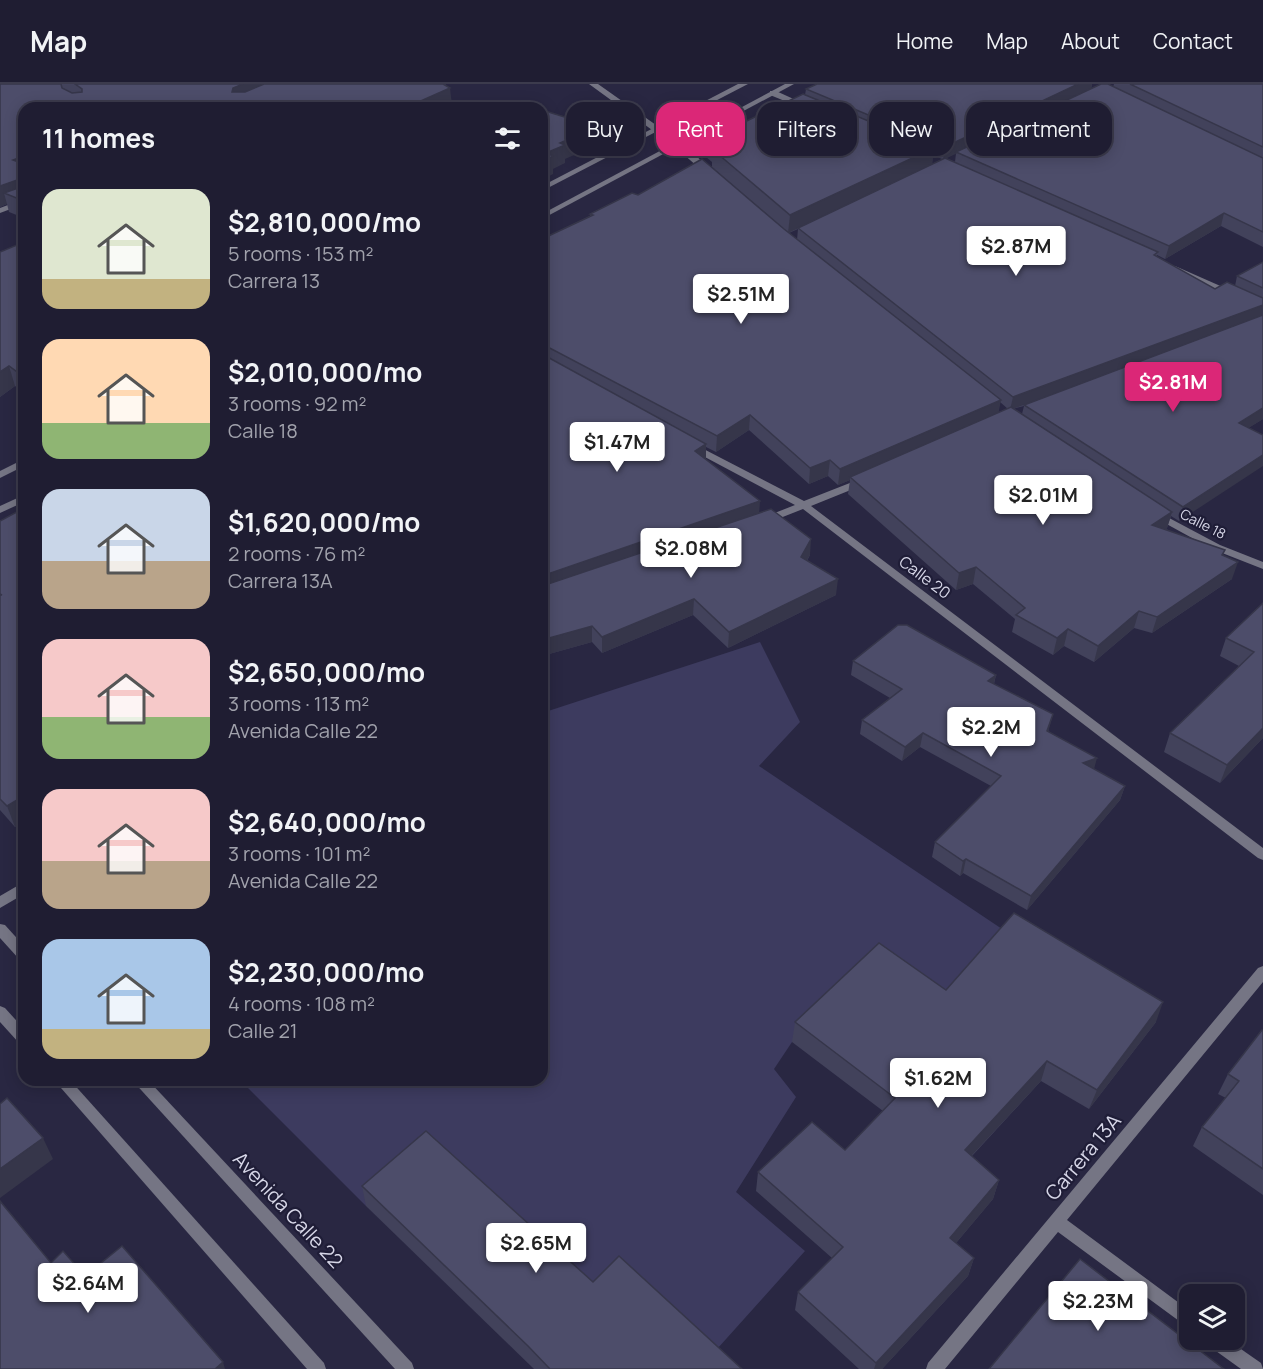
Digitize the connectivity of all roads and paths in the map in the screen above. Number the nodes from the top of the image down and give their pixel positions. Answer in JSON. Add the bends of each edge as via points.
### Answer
{"nodes":[{"id":1,"x":593,"y":84,"type":"edge"},
{"id":2,"x":744,"y":84,"type":"edge"},
{"id":3,"x":789,"y":84,"type":"edge"},
{"id":4,"x":773,"y":93,"type":"junction"},
{"id":5,"x":710,"y":102,"type":"edge"},
{"id":6,"x":794,"y":102,"type":"edge"},
{"id":7,"x":745,"y":108,"type":"edge"},
{"id":8,"x":656,"y":128,"type":"edge"},
{"id":9,"x":656,"y":130,"type":"edge"},
{"id":10,"x":656,"y":156,"type":"edge"},
{"id":11,"x":691,"y":156,"type":"edge"},
{"id":12,"x":719,"y":181,"type":"edge"},
{"id":13,"x":548,"y":186,"type":"edge"},
{"id":14,"x":18,"y":204,"type":"edge"},
{"id":15,"x":0,"y":212,"type":"edge"},
{"id":16,"x":548,"y":215,"type":"edge"},
{"id":17,"x":1168,"y":265,"type":"edge"},
{"id":18,"x":1242,"y":299,"type":"edge"},
{"id":19,"x":678,"y":438,"type":"edge"},
{"id":20,"x":18,"y":465,"type":"edge"},
{"id":21,"x":0,"y":475,"type":"edge"},
{"id":22,"x":869,"y":478,"type":"edge"},
{"id":23,"x":18,"y":501,"type":"edge"},
{"id":24,"x":805,"y":506,"type":"junction"},
{"id":25,"x":1148,"y":508,"type":"edge"},
{"id":26,"x":0,"y":510,"type":"edge"},
{"id":27,"x":750,"y":525,"type":"edge"},
{"id":28,"x":1263,"y":566,"type":"edge"},
{"id":29,"x":1263,"y":855,"type":"edge"},
{"id":30,"x":18,"y":891,"type":"edge"},
{"id":31,"x":0,"y":903,"type":"edge"},
{"id":32,"x":0,"y":929,"type":"edge"},
{"id":33,"x":18,"y":948,"type":"edge"},
{"id":34,"x":1263,"y":972,"type":"edge"},
{"id":35,"x":0,"y":1012,"type":"edge"},
{"id":36,"x":18,"y":1032,"type":"edge"},
{"id":37,"x":66,"y":1086,"type":"edge"},
{"id":38,"x":146,"y":1086,"type":"edge"},
{"id":39,"x":1057,"y":1222,"type":"junction"},
{"id":40,"x":1179,"y":1313,"type":"edge"},
{"id":41,"x":1229,"y":1350,"type":"edge"},
{"id":42,"x":318,"y":1369,"type":"edge"},
{"id":43,"x":406,"y":1369,"type":"edge"},
{"id":44,"x":934,"y":1369,"type":"edge"},
{"id":45,"x":1255,"y":1369,"type":"edge"}],
"edges":[{"from":1,"to":8,"type":"street"},
{"from":2,"to":5,"type":"street"},
{"from":3,"to":4,"type":"street"},
{"from":4,"to":6,"type":"street"},
{"from":4,"to":7,"type":"street"},
{"from":9,"to":13,"type":"street"},
{"from":10,"to":16,"type":"street"},
{"from":11,"to":12,"type":"street"},
{"from":14,"to":15,"type":"street"},
{"from":17,"to":18,"type":"street"},
{"from":19,"to":24,"type":"street","name":"Calle 20"},
{"from":20,"to":21,"type":"street"},
{"from":22,"to":24,"type":"street"},
{"from":23,"to":26,"type":"street"},
{"from":24,"to":27,"type":"street"},
{"from":24,"to":29,"type":"street","name":"Calle 20"},
{"from":25,"to":28,"type":"street","name":"Calle 18","via":[[1216,547]]},
{"from":30,"to":31,"type":"street"},
{"from":32,"to":33,"type":"street"},
{"from":34,"to":39,"type":"street","name":"Carrera 13A"},
{"from":35,"to":36,"type":"street"},
{"from":37,"to":42,"type":"street"},
{"from":38,"to":43,"type":"street","name":"Avenida Calle 22"},
{"from":39,"to":40,"type":"street"},
{"from":39,"to":44,"type":"street","name":"Carrera 13A"},
{"from":41,"to":45,"type":"street"}]}
